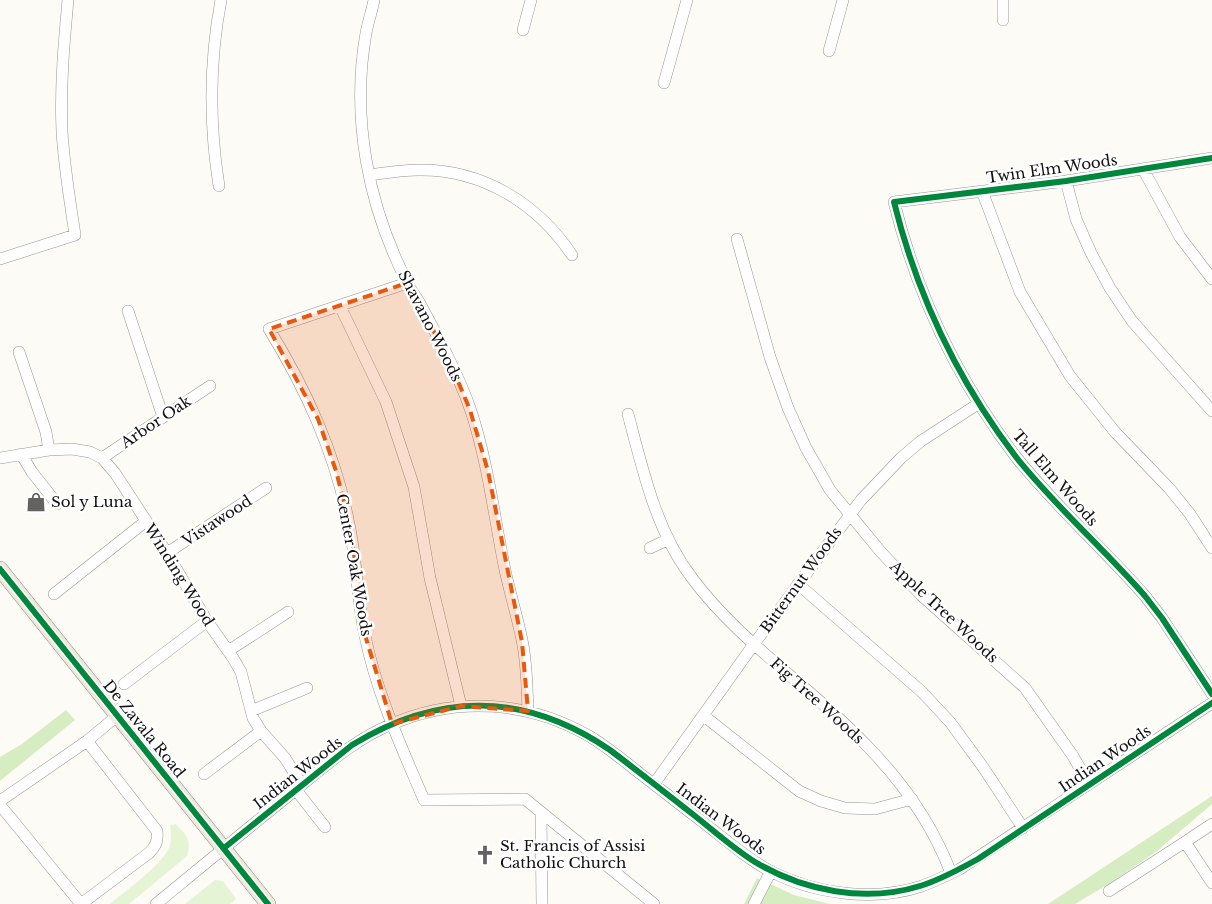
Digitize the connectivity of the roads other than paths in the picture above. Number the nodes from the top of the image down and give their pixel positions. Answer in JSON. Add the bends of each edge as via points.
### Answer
{"nodes":[{"id":1,"x":68,"y":0,"type":"edge"},
{"id":2,"x":222,"y":0,"type":"edge"},
{"id":3,"x":374,"y":0,"type":"edge"},
{"id":4,"x":531,"y":0,"type":"edge"},
{"id":5,"x":687,"y":0,"type":"edge"},
{"id":6,"x":843,"y":0,"type":"edge"},
{"id":7,"x":1002,"y":0,"type":"edge"},
{"id":8,"x":1002,"y":20,"type":"dead end"},
{"id":9,"x":523,"y":30,"type":"dead end"},
{"id":10,"x":829,"y":51,"type":"dead end"},
{"id":11,"x":664,"y":83,"type":"dead end"},
{"id":12,"x":1212,"y":158,"type":"edge"},
{"id":13,"x":1142,"y":169,"type":"junction"},
{"id":14,"x":369,"y":176,"type":"junction"},
{"id":15,"x":1066,"y":181,"type":"junction"},
{"id":16,"x":219,"y":186,"type":"dead end"},
{"id":17,"x":982,"y":191,"type":"junction"},
{"id":18,"x":894,"y":202,"type":"joint"},
{"id":19,"x":737,"y":239,"type":"dead end"},
{"id":20,"x":572,"y":255,"type":"dead end"},
{"id":21,"x":0,"y":259,"type":"edge"},
{"id":22,"x":1212,"y":279,"type":"edge"},
{"id":23,"x":407,"y":283,"type":"junction"},
{"id":24,"x":340,"y":306,"type":"junction"},
{"id":25,"x":128,"y":311,"type":"dead end"},
{"id":26,"x":19,"y":352,"type":"dead end"},
{"id":27,"x":210,"y":386,"type":"dead end"},
{"id":28,"x":978,"y":404,"type":"junction"},
{"id":29,"x":1212,"y":411,"type":"edge"},
{"id":30,"x":628,"y":414,"type":"dead end"},
{"id":31,"x":163,"y":417,"type":"junction"},
{"id":32,"x":49,"y":450,"type":"junction"},
{"id":33,"x":21,"y":454,"type":"junction"},
{"id":34,"x":0,"y":458,"type":"edge"},
{"id":35,"x":102,"y":458,"type":"junction"},
{"id":36,"x":266,"y":488,"type":"dead end"},
{"id":37,"x":57,"y":504,"type":"dead end"},
{"id":38,"x":850,"y":514,"type":"junction"},
{"id":39,"x":146,"y":521,"type":"junction"},
{"id":40,"x":667,"y":540,"type":"junction"},
{"id":41,"x":650,"y":548,"type":"dead end"},
{"id":42,"x":1212,"y":548,"type":"edge"},
{"id":43,"x":167,"y":554,"type":"junction"},
{"id":44,"x":0,"y":568,"type":"edge"},
{"id":45,"x":798,"y":584,"type":"junction"},
{"id":46,"x":54,"y":594,"type":"dead end"},
{"id":47,"x":288,"y":612,"type":"dead end"},
{"id":48,"x":207,"y":621,"type":"junction"},
{"id":49,"x":754,"y":644,"type":"junction"},
{"id":50,"x":228,"y":651,"type":"junction"},
{"id":51,"x":124,"y":684,"type":"dead end"},
{"id":52,"x":307,"y":688,"type":"dead end"},
{"id":53,"x":1212,"y":694,"type":"edge"},
{"id":54,"x":1212,"y":703,"type":"edge"},
{"id":55,"x":461,"y":706,"type":"junction"},
{"id":56,"x":251,"y":710,"type":"junction"},
{"id":57,"x":528,"y":711,"type":"junction"},
{"id":58,"x":117,"y":716,"type":"junction"},
{"id":59,"x":704,"y":716,"type":"junction"},
{"id":60,"x":392,"y":724,"type":"junction"},
{"id":61,"x":261,"y":731,"type":"junction"},
{"id":62,"x":87,"y":741,"type":"junction"},
{"id":63,"x":204,"y":774,"type":"dead end"},
{"id":64,"x":654,"y":784,"type":"junction"},
{"id":65,"x":1089,"y":784,"type":"junction"},
{"id":66,"x":299,"y":787,"type":"junction"},
{"id":67,"x":912,"y":799,"type":"junction"},
{"id":68,"x":0,"y":801,"type":"edge"},
{"id":69,"x":0,"y":805,"type":"edge"},
{"id":70,"x":541,"y":812,"type":"junction"},
{"id":71,"x":1212,"y":824,"type":"edge"},
{"id":72,"x":325,"y":827,"type":"dead end"},
{"id":73,"x":1023,"y":828,"type":"junction"},
{"id":74,"x":1185,"y":842,"type":"junction"},
{"id":75,"x":224,"y":848,"type":"junction"},
{"id":76,"x":771,"y":871,"type":"junction"},
{"id":77,"x":951,"y":874,"type":"junction"},
{"id":78,"x":1212,"y":883,"type":"edge"},
{"id":79,"x":1109,"y":891,"type":"dead end"},
{"id":80,"x":81,"y":904,"type":"edge"},
{"id":81,"x":156,"y":904,"type":"edge"},
{"id":82,"x":268,"y":904,"type":"edge"},
{"id":83,"x":542,"y":904,"type":"edge"},
{"id":84,"x":654,"y":904,"type":"edge"},
{"id":85,"x":754,"y":904,"type":"edge"}],
"edges":[{"from":1,"to":21,"type":"street","via":[[63,46],[62,132],[75,235]]},
{"from":2,"to":16,"type":"street","via":[[211,83],[213,146]]},
{"from":3,"to":14,"type":"street","name":"Shavano Woods","via":[[361,71],[361,119]]},
{"from":4,"to":9,"type":"street"},
{"from":5,"to":11,"type":"street"},
{"from":6,"to":10,"type":"street"},
{"from":7,"to":8,"type":"street"},
{"from":12,"to":13,"type":"street","name":"Twin Elm Woods"},
{"from":13,"to":15,"type":"street","name":"Twin Elm Woods"},
{"from":13,"to":22,"type":"street","via":[[1180,237]]},
{"from":14,"to":20,"type":"street","via":[[436,170],[489,184],[514,196],[536,213],[550,225]]},
{"from":14,"to":23,"type":"street","name":"Shavano Woods","via":[[386,237]]},
{"from":15,"to":17,"type":"street","name":"Twin Elm Woods"},
{"from":15,"to":29,"type":"street","via":[[1076,219],[1110,288],[1132,322]]},
{"from":17,"to":18,"type":"street","name":"Twin Elm Woods"},
{"from":17,"to":42,"type":"street","via":[[1020,292],[1070,376],[1114,432],[1169,488]]},
{"from":18,"to":28,"type":"street","name":"Tall Elm Woods","via":[[919,286],[947,348]]},
{"from":19,"to":38,"type":"street","name":"Apple Tree Woods","via":[[788,408],[815,465]]},
{"from":23,"to":24,"type":"street"},
{"from":23,"to":57,"type":"street","name":"Shavano Woods","via":[[447,355],[470,410],[485,462],[522,642]]},
{"from":24,"to":55,"type":"street","via":[[386,402],[414,487],[430,578]]},
{"from":24,"to":60,"type":"street","name":"Center Oak Woods","via":[[269,329],[294,369],[318,419],[336,471],[350,525],[365,635],[376,682]]},
{"from":25,"to":31,"type":"street"},
{"from":26,"to":32,"type":"street"},
{"from":27,"to":31,"type":"street","name":"Arbor Oak"},
{"from":28,"to":38,"type":"street","name":"Bitternut Woods","via":[[901,458]]},
{"from":28,"to":53,"type":"street","name":"Tall Elm Woods","via":[[1017,458],[1145,596]]},
{"from":30,"to":40,"type":"street","name":"Fig Tree Woods","via":[[647,486]]},
{"from":31,"to":35,"type":"street","name":"Arbor Oak"},
{"from":32,"to":33,"type":"street"},
{"from":32,"to":35,"type":"street","via":[[72,449]]},
{"from":33,"to":34,"type":"street"},
{"from":33,"to":37,"type":"street"},
{"from":35,"to":39,"type":"street","name":"Winding Wood"},
{"from":36,"to":43,"type":"street","name":"Vistawood"},
{"from":38,"to":45,"type":"street","name":"Bitternut Woods"},
{"from":38,"to":65,"type":"street","name":"Apple Tree Woods","via":[[922,595],[1025,688]]},
{"from":39,"to":43,"type":"street","name":"Winding Wood"},
{"from":39,"to":46,"type":"street"},
{"from":40,"to":41,"type":"street"},
{"from":40,"to":49,"type":"street","name":"Fig Tree Woods","via":[[715,607]]},
{"from":43,"to":48,"type":"street","name":"Winding Wood"},
{"from":44,"to":58,"type":"main road","name":"De Zavala Road"},
{"from":45,"to":49,"type":"street","name":"Bitternut Woods"},
{"from":45,"to":73,"type":"street","via":[[922,692],[950,722]]},
{"from":47,"to":50,"type":"street"},
{"from":48,"to":50,"type":"street","name":"Winding Wood"},
{"from":48,"to":51,"type":"street"},
{"from":49,"to":59,"type":"street","name":"Bitternut Woods"},
{"from":49,"to":67,"type":"street","name":"Fig Tree Woods","via":[[869,747]]},
{"from":50,"to":56,"type":"street","name":"Winding Wood","via":[[241,672]]},
{"from":52,"to":56,"type":"street"},
{"from":54,"to":65,"type":"street","name":"Indian Woods"},
{"from":55,"to":57,"type":"street","name":"Indian Woods"},
{"from":55,"to":60,"type":"street","name":"Indian Woods","via":[[423,713]]},
{"from":56,"to":61,"type":"street","name":"Winding Wood"},
{"from":57,"to":64,"type":"street","name":"Indian Woods","via":[[564,723],[591,737]]},
{"from":58,"to":62,"type":"street"},
{"from":58,"to":75,"type":"main road","name":"De Zavala Road"},
{"from":59,"to":64,"type":"street","name":"Bitternut Woods"},
{"from":59,"to":67,"type":"street","via":[[799,791],[821,801],[846,808],[876,809]]},
{"from":60,"to":66,"type":"street","name":"Indian Woods","via":[[352,745]]},
{"from":60,"to":70,"type":"street","name":"Center Oak Woods","via":[[424,800],[524,799]]},
{"from":61,"to":63,"type":"street"},
{"from":61,"to":66,"type":"street","name":"Winding Wood","via":[[285,758]]},
{"from":62,"to":68,"type":"street"},
{"from":62,"to":80,"type":"street","via":[[158,831],[158,840],[149,853]]},
{"from":64,"to":76,"type":"street","name":"Indian Woods"},
{"from":65,"to":73,"type":"street","name":"Indian Woods"},
{"from":66,"to":72,"type":"street","name":"Winding Wood"},
{"from":66,"to":75,"type":"street","name":"Indian Woods"},
{"from":67,"to":77,"type":"street","name":"Fig Tree Woods","via":[[935,836]]},
{"from":69,"to":80,"type":"street"},
{"from":70,"to":83,"type":"street"},
{"from":70,"to":84,"type":"street"},
{"from":71,"to":74,"type":"street"},
{"from":73,"to":77,"type":"street","name":"Indian Woods"},
{"from":74,"to":78,"type":"street"},
{"from":74,"to":79,"type":"street"},
{"from":75,"to":81,"type":"street","name":"Indian Woods"},
{"from":75,"to":82,"type":"main road","name":"De Zavala Road"},
{"from":76,"to":77,"type":"street","name":"Indian Woods","via":[[813,887],[856,894],[906,889]]},
{"from":76,"to":85,"type":"street"}]}
